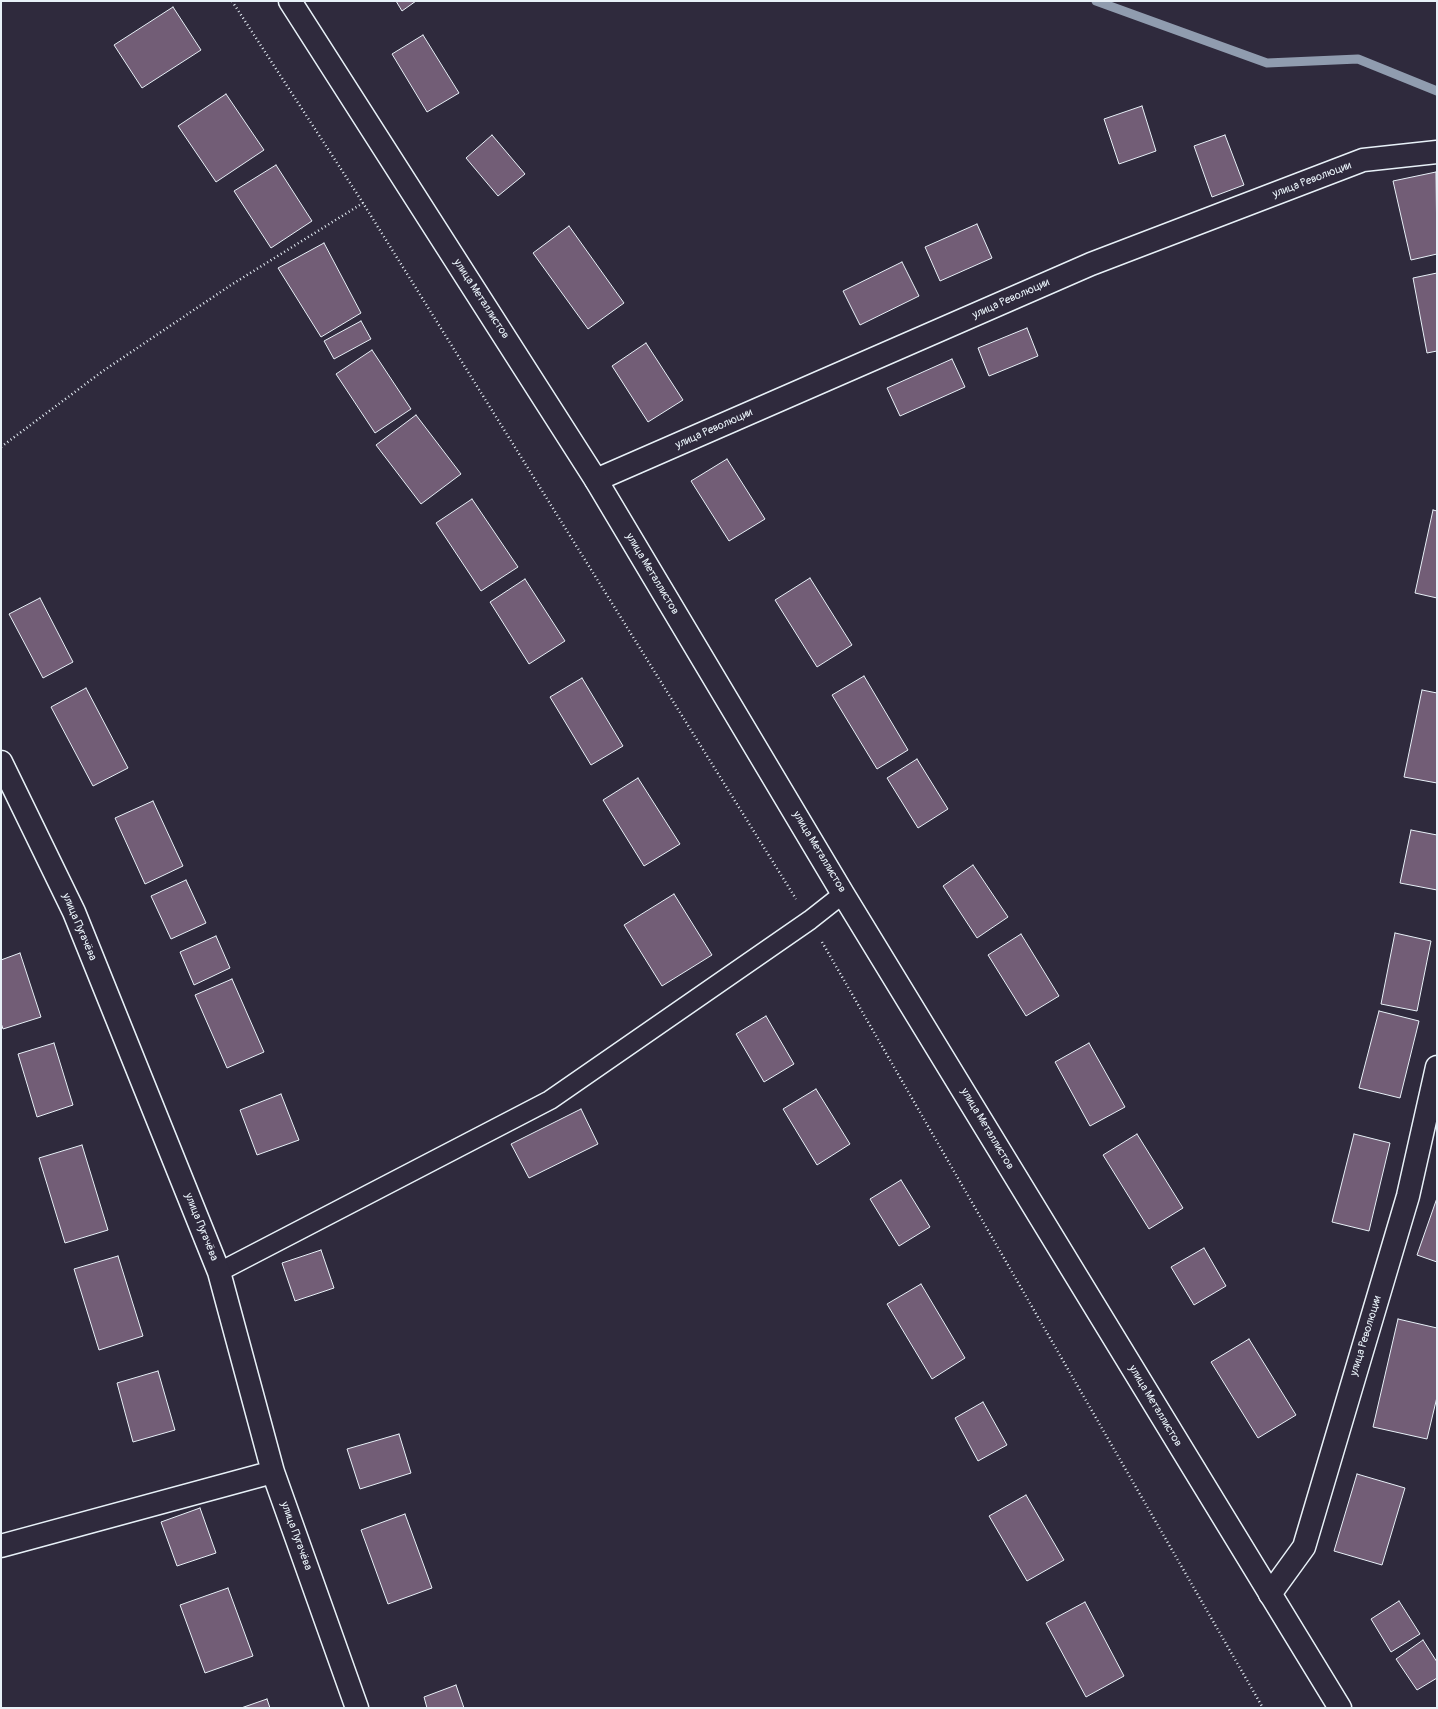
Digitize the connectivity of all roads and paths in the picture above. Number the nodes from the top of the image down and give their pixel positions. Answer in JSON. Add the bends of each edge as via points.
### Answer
{"nodes":[{"id":1,"x":232,"y":1,"type":"edge"},
{"id":2,"x":290,"y":1,"type":"edge"},
{"id":3,"x":1437,"y":152,"type":"edge"},
{"id":4,"x":363,"y":203,"type":"junction"},
{"id":5,"x":1,"y":447,"type":"edge"},
{"id":6,"x":596,"y":480,"type":"junction"},
{"id":7,"x":1,"y":762,"type":"edge"},
{"id":8,"x":843,"y":894,"type":"junction"},
{"id":9,"x":810,"y":920,"type":"junction"},
{"id":10,"x":1437,"y":1067,"type":"edge"},
{"id":11,"x":219,"y":1272,"type":"junction"},
{"id":12,"x":273,"y":1472,"type":"junction"},
{"id":13,"x":1,"y":1546,"type":"edge"},
{"id":14,"x":1270,"y":1594,"type":"junction"},
{"id":15,"x":357,"y":1708,"type":"edge"},
{"id":16,"x":1263,"y":1708,"type":"edge"},
{"id":17,"x":1340,"y":1708,"type":"edge"}],
"edges":[{"from":1,"to":4,"type":"path"},
{"from":2,"to":6,"type":"street","name":"улица Металлистов"},
{"from":3,"to":6,"type":"street","name":"улица Революции","via":[[1363,160],[1091,264]]},
{"from":4,"to":5,"type":"path","via":[[231,285],[103,371]]},
{"from":4,"to":9,"type":"path"},
{"from":6,"to":8,"type":"street","name":"улица Металлистов"},
{"from":7,"to":11,"type":"street","name":"улица Пугачёва","via":[[74,912]]},
{"from":8,"to":9,"type":"lane"},
{"from":8,"to":14,"type":"street","name":"улица Металлистов"},
{"from":9,"to":11,"type":"lane","via":[[550,1100]]},
{"from":9,"to":16,"type":"path"},
{"from":10,"to":14,"type":"street","name":"улица Революции","via":[[1408,1196],[1304,1547]]},
{"from":11,"to":12,"type":"street","name":"улица Пугачёва"},
{"from":12,"to":13,"type":"street"},
{"from":12,"to":15,"type":"street","name":"улица Пугачёва"},
{"from":14,"to":17,"type":"street","name":"улица Металлистов"}]}
